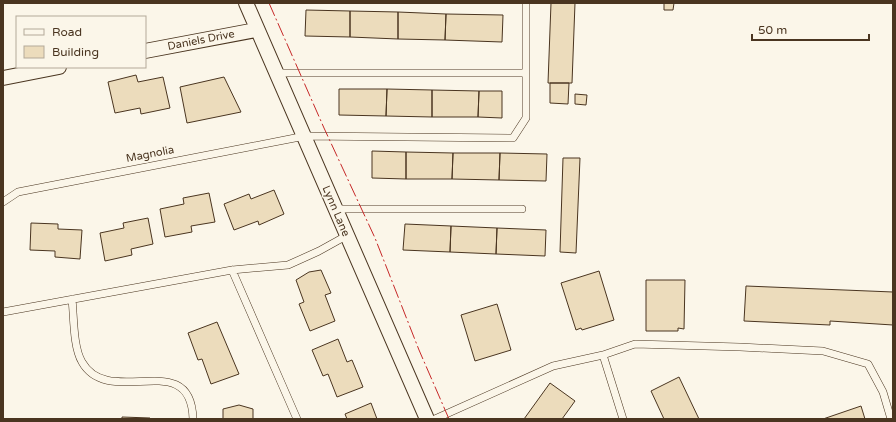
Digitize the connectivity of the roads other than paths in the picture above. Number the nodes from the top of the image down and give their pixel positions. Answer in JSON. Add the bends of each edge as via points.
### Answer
{"nodes":[{"id":1,"x":246,"y":3,"type":"edge"},
{"id":2,"x":526,"y":3,"type":"edge"},
{"id":3,"x":256,"y":30,"type":"junction"},
{"id":4,"x":146,"y":51,"type":"edge"},
{"id":5,"x":54,"y":68,"type":"edge"},
{"id":6,"x":526,"y":72,"type":"junction"},
{"id":7,"x":276,"y":73,"type":"junction"},
{"id":8,"x":3,"y":78,"type":"edge"},
{"id":9,"x":305,"y":136,"type":"junction"},
{"id":10,"x":3,"y":202,"type":"edge"},
{"id":11,"x":335,"y":209,"type":"junction"},
{"id":12,"x":522,"y":209,"type":"dead end"},
{"id":13,"x":346,"y":236,"type":"junction"},
{"id":14,"x":232,"y":270,"type":"junction"},
{"id":15,"x":72,"y":299,"type":"junction"},
{"id":16,"x":3,"y":312,"type":"edge"},
{"id":17,"x":603,"y":355,"type":"junction"},
{"id":18,"x":193,"y":419,"type":"edge"},
{"id":19,"x":297,"y":419,"type":"edge"},
{"id":20,"x":427,"y":419,"type":"edge"},
{"id":21,"x":435,"y":419,"type":"edge"},
{"id":22,"x":623,"y":419,"type":"edge"},
{"id":23,"x":891,"y":419,"type":"edge"}],
"edges":[{"from":1,"to":3,"type":"street","name":"Lynn Lane"},
{"from":2,"to":6,"type":"lane"},
{"from":3,"to":4,"type":"street","name":"Daniels Drive"},
{"from":3,"to":7,"type":"street","name":"Lynn Lane"},
{"from":5,"to":8,"type":"street"},
{"from":6,"to":7,"type":"lane"},
{"from":6,"to":9,"type":"lane","name":"Magnolia","via":[[526,118],[513,138]]},
{"from":7,"to":9,"type":"street","name":"Lynn Lane"},
{"from":9,"to":10,"type":"lane","name":"Magnolia","via":[[18,192]]},
{"from":9,"to":11,"type":"street","name":"Lynn Lane"},
{"from":11,"to":12,"type":"lane"},
{"from":11,"to":13,"type":"street","name":"Lynn Lane"},
{"from":13,"to":14,"type":"lane","via":[[288,265]]},
{"from":13,"to":20,"type":"street","name":"Lynn Lane"},
{"from":14,"to":15,"type":"lane"},
{"from":14,"to":19,"type":"lane"},
{"from":15,"to":16,"type":"lane"},
{"from":15,"to":18,"type":"lane","via":[[78,352],[82,363],[91,372],[98,378],[112,382],[168,382],[182,387],[193,407]]},
{"from":17,"to":21,"type":"lane","via":[[552,366]]},
{"from":17,"to":22,"type":"lane"},
{"from":17,"to":23,"type":"lane","via":[[635,344],[823,351],[868,364],[883,392]]}]}
